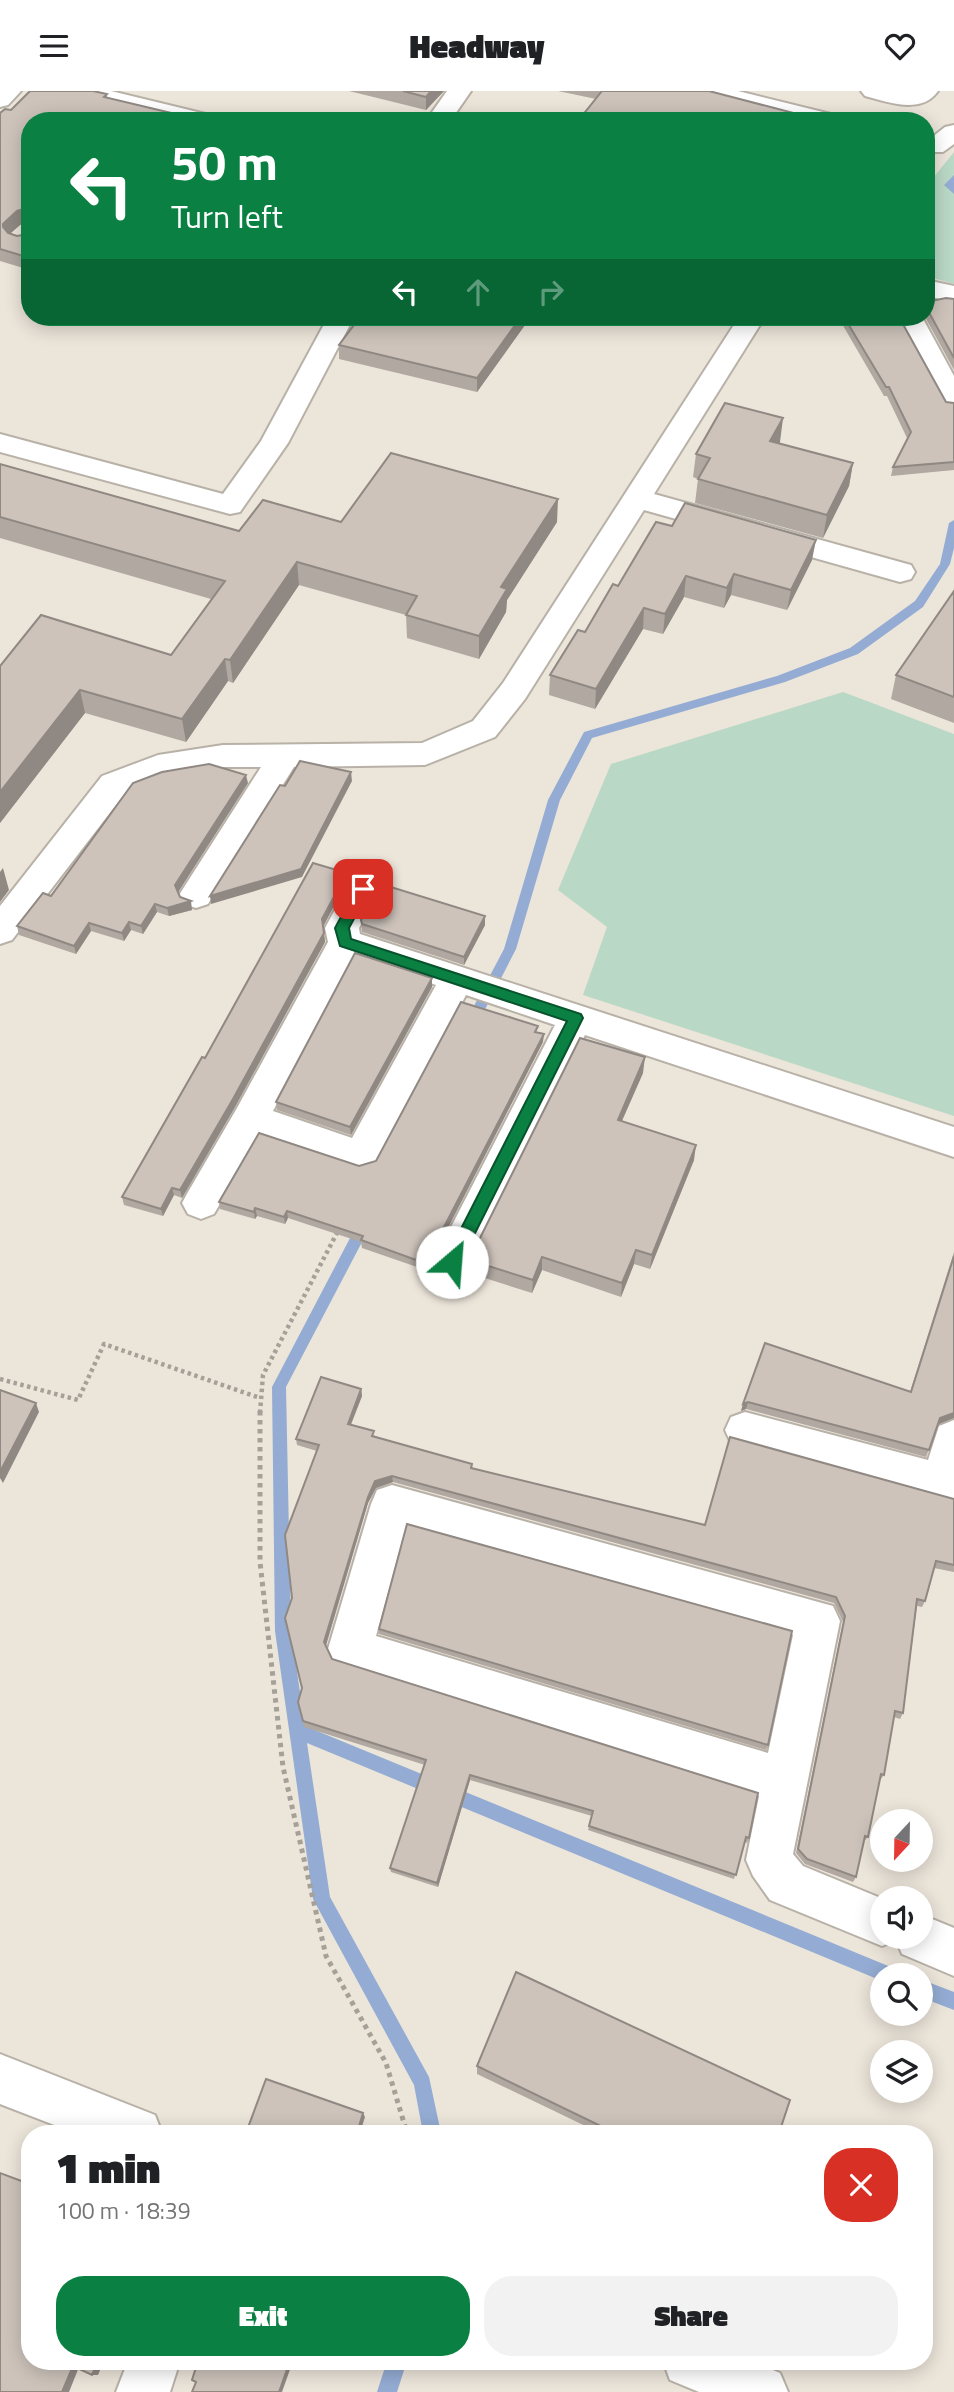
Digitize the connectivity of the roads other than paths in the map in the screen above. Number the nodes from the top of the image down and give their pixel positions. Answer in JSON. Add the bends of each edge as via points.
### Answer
{"nodes":[{"id":1,"x":9,"y":91,"type":"edge"},
{"id":2,"x":81,"y":91,"type":"edge"},
{"id":3,"x":709,"y":91,"type":"edge"},
{"id":4,"x":873,"y":91,"type":"edge"},
{"id":5,"x":926,"y":91,"type":"edge"},
{"id":6,"x":455,"y":92,"type":"edge"},
{"id":7,"x":785,"y":99,"type":"edge"},
{"id":8,"x":0,"y":100,"type":"edge"},
{"id":9,"x":147,"y":112,"type":"edge"},
{"id":10,"x":444,"y":112,"type":"edge"},
{"id":11,"x":812,"y":112,"type":"edge"},
{"id":12,"x":954,"y":132,"type":"edge"},
{"id":13,"x":935,"y":145,"type":"edge"},
{"id":14,"x":935,"y":290,"type":"edge"},
{"id":15,"x":954,"y":294,"type":"edge"},
{"id":16,"x":336,"y":326,"type":"edge"},
{"id":17,"x":745,"y":326,"type":"edge"},
{"id":18,"x":914,"y":326,"type":"edge"},
{"id":19,"x":954,"y":402,"type":"edge"},
{"id":20,"x":0,"y":443,"type":"edge"},
{"id":21,"x":636,"y":499,"type":"junction"},
{"id":22,"x":900,"y":572,"type":"dead end"},
{"id":23,"x":285,"y":755,"type":"junction"},
{"id":24,"x":363,"y":889,"type":"dead end"},
{"id":25,"x":197,"y":895,"type":"dead end"},
{"id":26,"x":0,"y":931,"type":"edge"},
{"id":27,"x":345,"y":942,"type":"junction"},
{"id":28,"x":476,"y":985,"type":"junction"},
{"id":29,"x":576,"y":1018,"type":"junction"},
{"id":30,"x":250,"y":1119,"type":"junction"},
{"id":31,"x":954,"y":1142,"type":"edge"},
{"id":32,"x":201,"y":1203,"type":"dead end"},
{"id":33,"x":452,"y":1262,"type":"dead end"},
{"id":34,"x":745,"y":1430,"type":"dead end"},
{"id":35,"x":954,"y":1439,"type":"edge"},
{"id":36,"x":948,"y":1484,"type":"edge"},
{"id":37,"x":786,"y":1781,"type":"junction"},
{"id":38,"x":870,"y":1917,"type":"edge"},
{"id":39,"x":933,"y":1943,"type":"edge"},
{"id":40,"x":954,"y":1952,"type":"edge"},
{"id":41,"x":0,"y":2079,"type":"edge"},
{"id":42,"x":117,"y":2125,"type":"edge"},
{"id":43,"x":151,"y":2370,"type":"edge"},
{"id":44,"x":711,"y":2370,"type":"edge"},
{"id":45,"x":143,"y":2392,"type":"edge"},
{"id":46,"x":761,"y":2392,"type":"edge"}],
"edges":[{"from":1,"to":8,"type":"street"},
{"from":2,"to":9,"type":"street"},
{"from":3,"to":7,"type":"street"},
{"from":4,"to":5,"type":"street","via":[[908,99]]},
{"from":6,"to":10,"type":"street"},
{"from":7,"to":11,"type":"street"},
{"from":12,"to":13,"type":"street"},
{"from":14,"to":15,"type":"street"},
{"from":16,"to":20,"type":"street","via":[[274,443],[230,505]]},
{"from":17,"to":21,"type":"street"},
{"from":18,"to":19,"type":"street"},
{"from":21,"to":22,"type":"street"},
{"from":21,"to":23,"type":"street","via":[[514,691],[484,729],[425,754]]},
{"from":23,"to":25,"type":"street"},
{"from":23,"to":26,"type":"street","via":[[210,758],[158,767],[114,784]]},
{"from":24,"to":27,"type":"street","via":[[342,928]]},
{"from":27,"to":28,"type":"street"},
{"from":27,"to":30,"type":"street"},
{"from":28,"to":29,"type":"street"},
{"from":28,"to":30,"type":"street","via":[[361,1156]]},
{"from":29,"to":31,"type":"street"},
{"from":29,"to":33,"type":"street"},
{"from":30,"to":32,"type":"street"},
{"from":34,"to":36,"type":"street"},
{"from":35,"to":36,"type":"street"},
{"from":37,"to":37,"type":"street","via":[[350,1649],[391,1504],[818,1621]]},
{"from":37,"to":38,"type":"street","via":[[769,1860],[788,1883]]},
{"from":39,"to":40,"type":"street"},
{"from":41,"to":42,"type":"street"},
{"from":43,"to":45,"type":"street"},
{"from":44,"to":46,"type":"street"}]}
